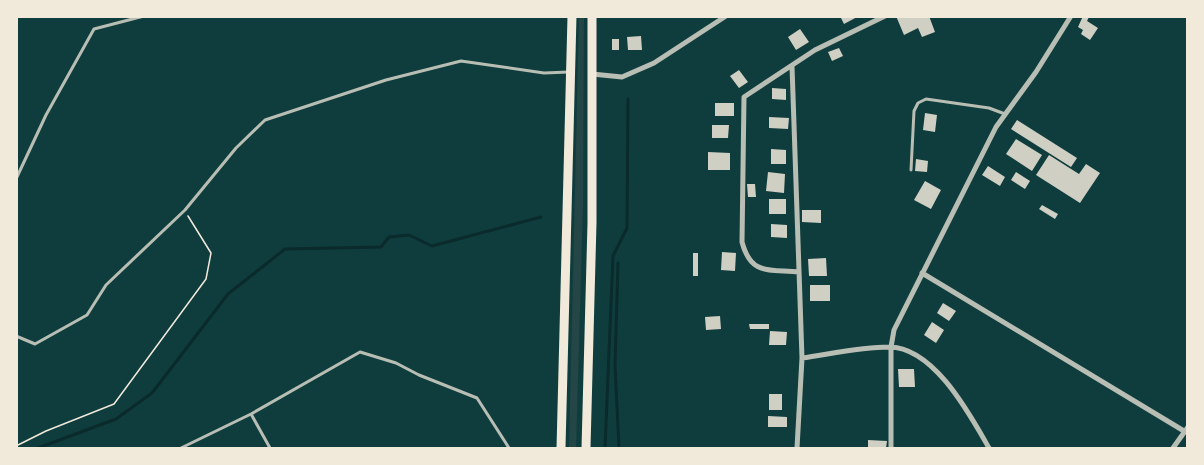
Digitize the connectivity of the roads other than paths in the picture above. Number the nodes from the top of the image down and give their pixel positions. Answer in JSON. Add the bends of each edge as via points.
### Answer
{"nodes":[{"id":1,"x":144,"y":16,"type":"edge"},
{"id":2,"x":572,"y":16,"type":"edge"},
{"id":3,"x":592,"y":16,"type":"edge"},
{"id":4,"x":726,"y":16,"type":"edge"},
{"id":5,"x":885,"y":16,"type":"edge"},
{"id":6,"x":1071,"y":16,"type":"edge"},
{"id":7,"x":792,"y":66,"type":"junction"},
{"id":8,"x":571,"y":72,"type":"junction"},
{"id":9,"x":591,"y":74,"type":"junction"},
{"id":10,"x":1005,"y":114,"type":"junction"},
{"id":11,"x":911,"y":170,"type":"dead end"},
{"id":12,"x":16,"y":179,"type":"edge"},
{"id":13,"x":799,"y":273,"type":"junction"},
{"id":14,"x":922,"y":273,"type":"junction"},
{"id":15,"x":16,"y":336,"type":"edge"},
{"id":16,"x":891,"y":347,"type":"junction"},
{"id":17,"x":802,"y":358,"type":"junction"},
{"id":18,"x":251,"y":414,"type":"junction"},
{"id":19,"x":1186,"y":429,"type":"edge"},
{"id":20,"x":181,"y":448,"type":"edge"},
{"id":21,"x":270,"y":448,"type":"edge"},
{"id":22,"x":509,"y":448,"type":"edge"},
{"id":23,"x":561,"y":448,"type":"edge"},
{"id":24,"x":586,"y":448,"type":"edge"},
{"id":25,"x":797,"y":448,"type":"edge"},
{"id":26,"x":891,"y":448,"type":"edge"},
{"id":27,"x":989,"y":448,"type":"edge"},
{"id":28,"x":1173,"y":448,"type":"edge"}],
"edges":[{"from":1,"to":12,"type":"lane","via":[[94,29]]},
{"from":2,"to":8,"type":"highway"},
{"from":3,"to":9,"type":"highway"},
{"from":4,"to":9,"type":"street","via":[[654,63],[622,77]]},
{"from":5,"to":7,"type":"street","via":[[815,50]]},
{"from":6,"to":10,"type":"street"},
{"from":7,"to":13,"type":"street"},
{"from":7,"to":13,"type":"street","via":[[744,97],[742,242],[746,257],[758,268]]},
{"from":8,"to":15,"type":"lane","via":[[544,73],[461,61],[386,80],[265,120],[236,148],[185,210],[106,285],[87,315],[35,344]]},
{"from":8,"to":23,"type":"highway"},
{"from":9,"to":24,"type":"highway"},
{"from":10,"to":11,"type":"lane","via":[[926,99],[918,103],[914,111]]},
{"from":10,"to":14,"type":"street"},
{"from":13,"to":17,"type":"street"},
{"from":14,"to":16,"type":"street","via":[[894,330]]},
{"from":14,"to":19,"type":"street"},
{"from":16,"to":17,"type":"street"},
{"from":16,"to":26,"type":"street"},
{"from":16,"to":27,"type":"street","via":[[909,352],[937,370]]},
{"from":17,"to":25,"type":"street"},
{"from":18,"to":20,"type":"lane"},
{"from":18,"to":21,"type":"lane"},
{"from":18,"to":22,"type":"lane","via":[[360,352],[477,398]]},
{"from":19,"to":28,"type":"street"}]}
